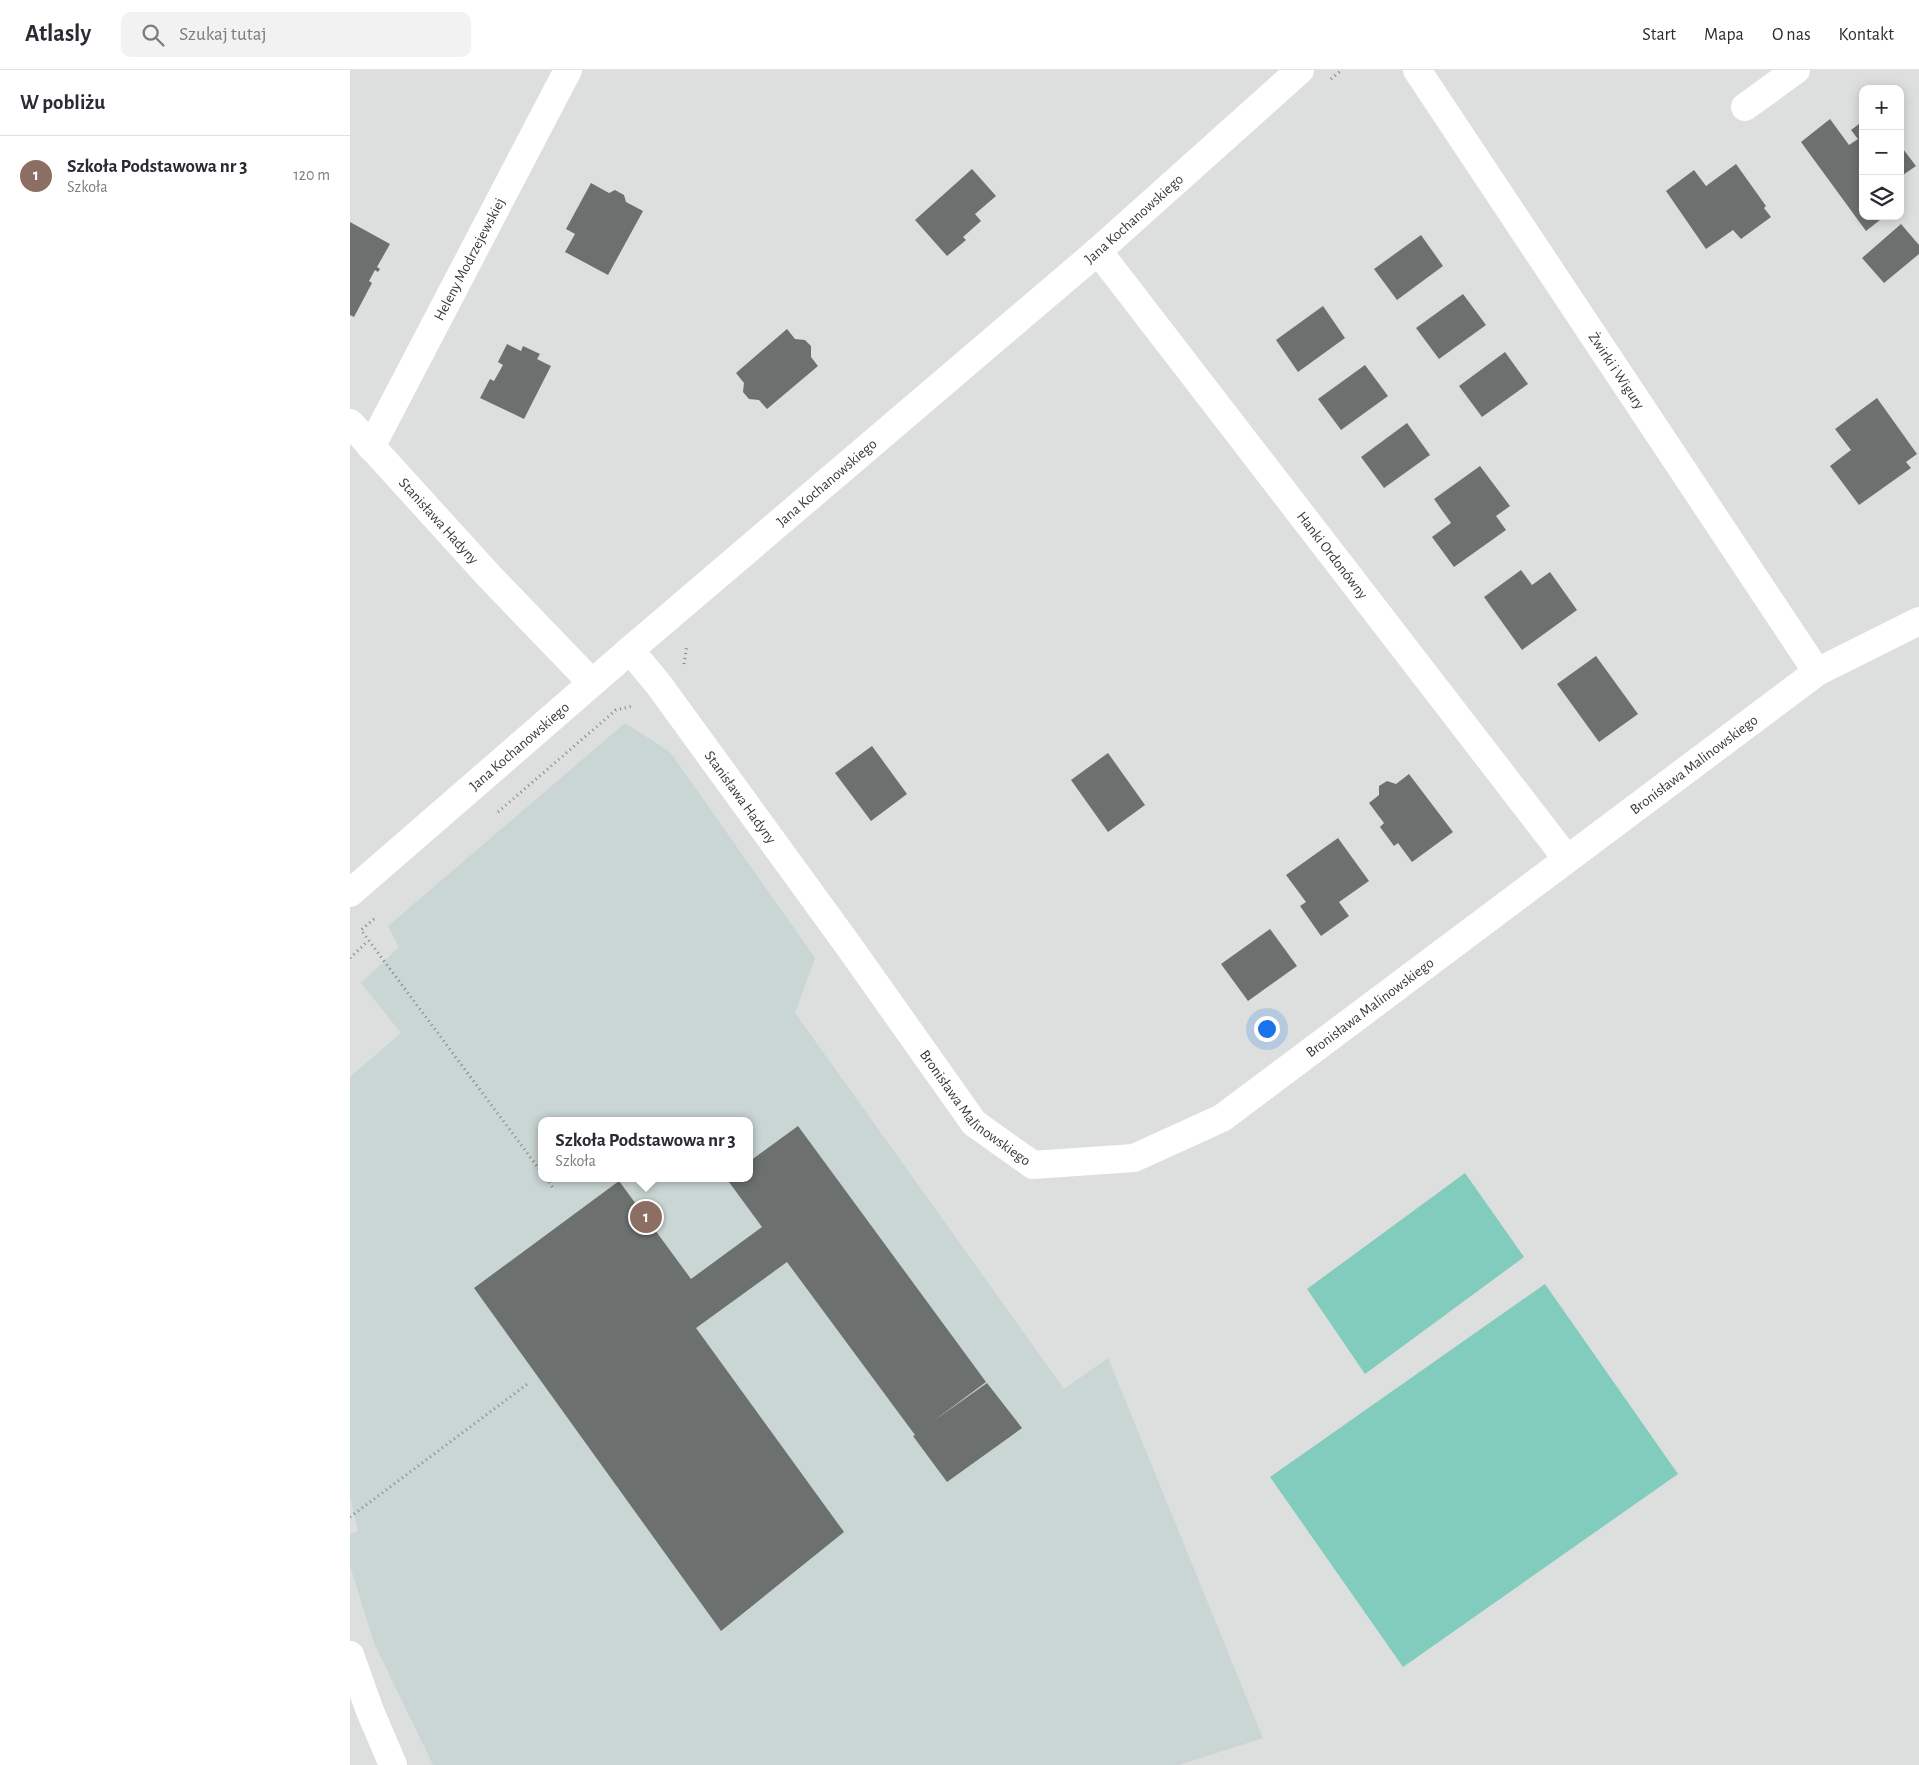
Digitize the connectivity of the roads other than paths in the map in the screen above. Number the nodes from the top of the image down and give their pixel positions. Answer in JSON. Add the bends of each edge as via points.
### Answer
{"nodes":[{"id":1,"x":568,"y":70,"type":"edge"},
{"id":2,"x":1300,"y":70,"type":"edge"},
{"id":3,"x":1417,"y":70,"type":"edge"},
{"id":4,"x":1796,"y":70,"type":"edge"},
{"id":5,"x":1746,"y":107,"type":"dead end"},
{"id":6,"x":1098,"y":251,"type":"junction"},
{"id":7,"x":350,"y":423,"type":"edge"},
{"id":8,"x":372,"y":447,"type":"junction"},
{"id":9,"x":1919,"y":621,"type":"edge"},
{"id":10,"x":630,"y":650,"type":"junction"},
{"id":11,"x":1817,"y":672,"type":"junction"},
{"id":12,"x":592,"y":683,"type":"junction"},
{"id":13,"x":1567,"y":859,"type":"junction"},
{"id":14,"x":350,"y":894,"type":"edge"},
{"id":15,"x":848,"y":945,"type":"joint"},
{"id":16,"x":350,"y":1655,"type":"edge"},
{"id":17,"x":394,"y":1765,"type":"edge"}],
"edges":[{"from":1,"to":8,"type":"street","name":"Heleny Modrzejewskiej"},
{"from":2,"to":6,"type":"street","name":"Jana Kochanowskiego"},
{"from":3,"to":11,"type":"street","name":"Żwirki i Wigury"},
{"from":4,"to":5,"type":"street"},
{"from":6,"to":10,"type":"street","name":"Jana Kochanowskiego"},
{"from":6,"to":13,"type":"street","name":"Hanki Ordonówny"},
{"from":7,"to":8,"type":"street","name":"Stanisława Hadyny"},
{"from":8,"to":12,"type":"street","name":"Stanisława Hadyny"},
{"from":9,"to":11,"type":"street","name":"Bronisława Malinowskiego"},
{"from":10,"to":12,"type":"street","name":"Jana Kochanowskiego"},
{"from":10,"to":15,"type":"street","name":"Stanisława Hadyny","via":[[659,685]]},
{"from":11,"to":13,"type":"street","name":"Bronisława Malinowskiego"},
{"from":12,"to":14,"type":"street","name":"Jana Kochanowskiego"},
{"from":13,"to":15,"type":"street","name":"Bronisława Malinowskiego","via":[[1222,1118],[1134,1158],[1033,1165],[974,1123]]},
{"from":16,"to":17,"type":"street"}]}
